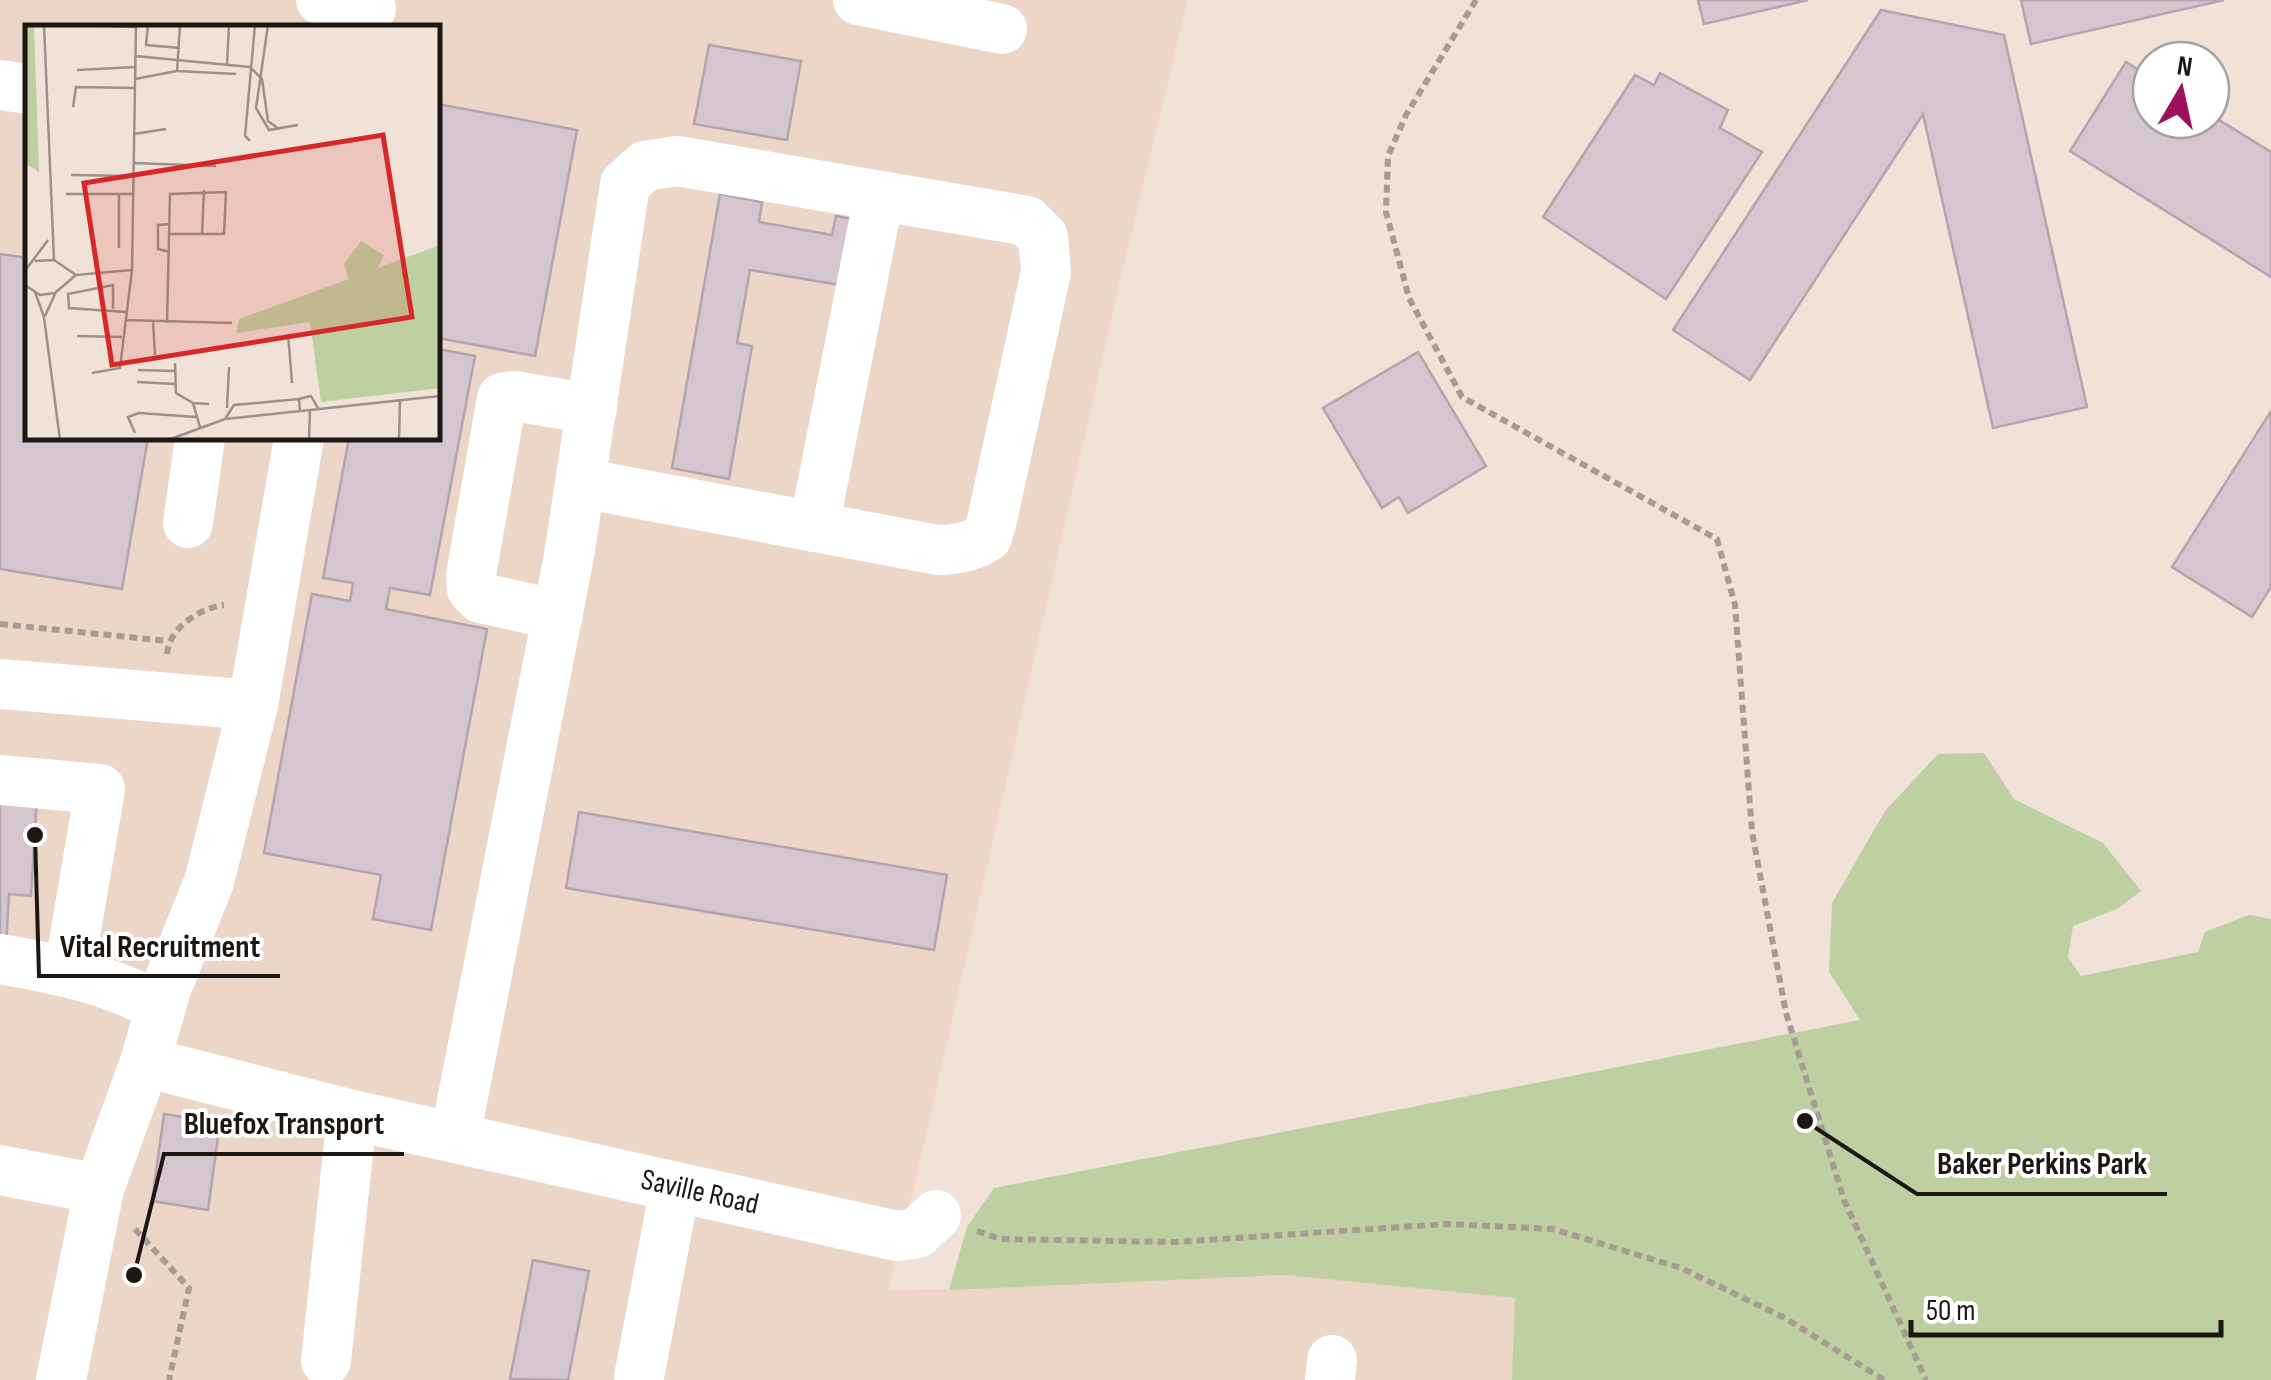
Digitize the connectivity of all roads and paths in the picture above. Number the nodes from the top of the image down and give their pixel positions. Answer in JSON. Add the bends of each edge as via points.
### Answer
{"nodes":[{"id":1,"x":320,"y":0,"type":"edge"},
{"id":2,"x":858,"y":0,"type":"edge"},
{"id":3,"x":1476,"y":0,"type":"edge"},
{"id":4,"x":371,"y":12,"type":"edge"},
{"id":5,"x":1002,"y":29,"type":"dead end"},
{"id":6,"x":0,"y":85,"type":"edge"},
{"id":7,"x":25,"y":89,"type":"edge"},
{"id":8,"x":879,"y":196,"type":"junction"},
{"id":9,"x":592,"y":409,"type":"junction"},
{"id":10,"x":200,"y":440,"type":"edge"},
{"id":11,"x":299,"y":440,"type":"edge"},
{"id":12,"x":581,"y":483,"type":"junction"},
{"id":13,"x":188,"y":523,"type":"dead end"},
{"id":14,"x":814,"y":527,"type":"junction"},
{"id":15,"x":233,"y":606,"type":"dead end"},
{"id":16,"x":558,"y":615,"type":"junction"},
{"id":17,"x":0,"y":624,"type":"edge"},
{"id":18,"x":0,"y":684,"type":"edge"},
{"id":19,"x":253,"y":705,"type":"junction"},
{"id":20,"x":0,"y":780,"type":"edge"},
{"id":21,"x":0,"y":958,"type":"edge"},
{"id":22,"x":68,"y":971,"type":"junction"},
{"id":23,"x":161,"y":1007,"type":"junction"},
{"id":24,"x":145,"y":1062,"type":"junction"},
{"id":25,"x":352,"y":1115,"type":"junction"},
{"id":26,"x":455,"y":1137,"type":"junction"},
{"id":27,"x":0,"y":1170,"type":"edge"},
{"id":28,"x":675,"y":1188,"type":"junction"},
{"id":29,"x":99,"y":1189,"type":"junction"},
{"id":30,"x":936,"y":1215,"type":"joint"},
{"id":31,"x":326,"y":1361,"type":"dead end"},
{"id":32,"x":639,"y":1377,"type":"dead end"},
{"id":33,"x":60,"y":1380,"type":"edge"},
{"id":34,"x":169,"y":1380,"type":"edge"},
{"id":35,"x":1884,"y":1380,"type":"edge"},
{"id":36,"x":1926,"y":1380,"type":"edge"}],
"edges":[{"from":1,"to":4,"type":"street"},
{"from":2,"to":5,"type":"street"},
{"from":3,"to":36,"type":"path","via":[[1388,156],[1386,212],[1409,298],[1462,396],[1717,539],[1735,605],[1752,832],[1786,1012],[1844,1200]]},
{"from":6,"to":7,"type":"street"},
{"from":8,"to":9,"type":"street","via":[[676,161],[634,174],[622,198]]},
{"from":8,"to":14,"type":"street"},
{"from":8,"to":14,"type":"street","via":[[1027,221],[1043,237],[1046,272],[987,537],[938,550]]},
{"from":9,"to":12,"type":"street"},
{"from":9,"to":16,"type":"street","via":[[502,398],[471,575],[481,598]]},
{"from":10,"to":13,"type":"street"},
{"from":11,"to":19,"type":"street"},
{"from":12,"to":14,"type":"street"},
{"from":12,"to":16,"type":"street"},
{"from":15,"to":17,"type":"path","via":[[194,615],[168,641]]},
{"from":16,"to":26,"type":"street"},
{"from":18,"to":19,"type":"street"},
{"from":19,"to":23,"type":"street","via":[[208,882]]},
{"from":20,"to":22,"type":"street","via":[[100,789]]},
{"from":21,"to":22,"type":"street"},
{"from":22,"to":23,"type":"street"},
{"from":23,"to":24,"type":"street"},
{"from":24,"to":25,"type":"street","name":"Saville Road"},
{"from":24,"to":29,"type":"street"},
{"from":25,"to":26,"type":"street","name":"Saville Road"},
{"from":25,"to":31,"type":"street"},
{"from":26,"to":28,"type":"street","name":"Saville Road"},
{"from":27,"to":29,"type":"street"},
{"from":28,"to":30,"type":"street","name":"Saville Road","via":[[897,1236],[917,1233]]},
{"from":28,"to":32,"type":"street"},
{"from":29,"to":33,"type":"street"},
{"from":29,"to":34,"type":"path","via":[[189,1288]]},
{"from":30,"to":35,"type":"path","via":[[1020,1240],[1176,1242],[1447,1224],[1553,1229],[1681,1268],[1785,1318]]}]}
